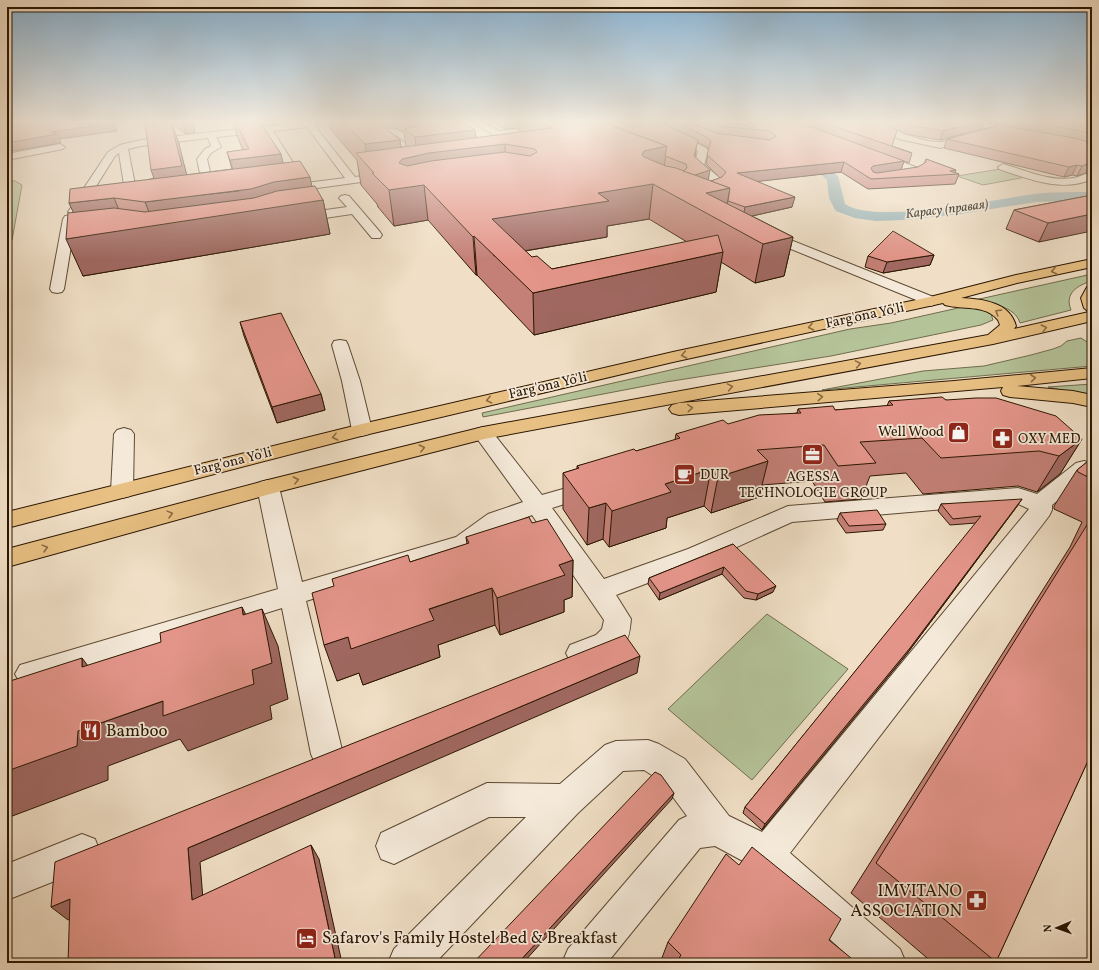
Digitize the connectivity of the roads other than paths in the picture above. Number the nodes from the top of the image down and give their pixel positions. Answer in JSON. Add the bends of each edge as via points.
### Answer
{"nodes":[{"id":1,"x":102,"y":168,"type":"edge"},
{"id":2,"x":128,"y":168,"type":"edge"},
{"id":3,"x":204,"y":168,"type":"edge"},
{"id":4,"x":292,"y":168,"type":"edge"},
{"id":5,"x":343,"y":168,"type":"edge"},
{"id":6,"x":702,"y":168,"type":"edge"},
{"id":7,"x":909,"y":168,"type":"edge"},
{"id":8,"x":1007,"y":168,"type":"edge"},
{"id":9,"x":400,"y":174,"type":"edge"},
{"id":10,"x":1092,"y":175,"type":"edge"},
{"id":11,"x":230,"y":178,"type":"edge"},
{"id":12,"x":881,"y":178,"type":"edge"},
{"id":13,"x":352,"y":180,"type":"junction"},
{"id":14,"x":332,"y":183,"type":"junction"},
{"id":15,"x":220,"y":184,"type":"junction"},
{"id":16,"x":303,"y":187,"type":"junction"},
{"id":17,"x":272,"y":191,"type":"edge"},
{"id":18,"x":682,"y":195,"type":"edge"},
{"id":19,"x":224,"y":198,"type":"edge"},
{"id":20,"x":354,"y":210,"type":"junction"},
{"id":21,"x":120,"y":212,"type":"edge"},
{"id":22,"x":91,"y":216,"type":"edge"},
{"id":23,"x":69,"y":219,"type":"junction"},
{"id":24,"x":283,"y":220,"type":"edge"},
{"id":25,"x":753,"y":229,"type":"edge"},
{"id":26,"x":376,"y":235,"type":"dead end"},
{"id":27,"x":79,"y":243,"type":"edge"},
{"id":28,"x":65,"y":245,"type":"junction"},
{"id":29,"x":1092,"y":263,"type":"edge"},
{"id":30,"x":57,"y":289,"type":"dead end"},
{"id":31,"x":1092,"y":290,"type":"edge"},
{"id":32,"x":931,"y":301,"type":"junction"},
{"id":33,"x":1092,"y":308,"type":"edge"},
{"id":34,"x":1092,"y":316,"type":"edge"},
{"id":35,"x":992,"y":339,"type":"junction"},
{"id":36,"x":340,"y":345,"type":"dead end"},
{"id":37,"x":1092,"y":373,"type":"edge"},
{"id":38,"x":954,"y":387,"type":"junction"},
{"id":39,"x":1092,"y":401,"type":"edge"},
{"id":40,"x":554,"y":419,"type":"junction"},
{"id":41,"x":362,"y":430,"type":"junction"},
{"id":42,"x":483,"y":433,"type":"junction"},
{"id":43,"x":124,"y":434,"type":"dead end"},
{"id":44,"x":1092,"y":471,"type":"edge"},
{"id":45,"x":613,"y":481,"type":"edge"},
{"id":46,"x":268,"y":486,"type":"junction"},
{"id":47,"x":122,"y":491,"type":"junction"},
{"id":48,"x":1040,"y":503,"type":"junction"},
{"id":49,"x":537,"y":505,"type":"junction"},
{"id":50,"x":7,"y":520,"type":"edge"},
{"id":51,"x":7,"y":558,"type":"edge"},
{"id":52,"x":599,"y":591,"type":"junction"},
{"id":53,"x":292,"y":595,"type":"junction"},
{"id":54,"x":554,"y":663,"type":"edge"},
{"id":55,"x":30,"y":674,"type":"edge"},
{"id":56,"x":327,"y":754,"type":"edge"},
{"id":57,"x":566,"y":801,"type":"junction"},
{"id":58,"x":717,"y":828,"type":"junction"},
{"id":59,"x":109,"y":841,"type":"edge"},
{"id":60,"x":394,"y":846,"type":"dead end"},
{"id":61,"x":767,"y":854,"type":"junction"},
{"id":62,"x":7,"y":882,"type":"edge"},
{"id":63,"x":408,"y":963,"type":"edge"},
{"id":64,"x":582,"y":963,"type":"edge"},
{"id":65,"x":886,"y":963,"type":"edge"}],
"edges":[{"from":1,"to":23,"type":"street"},
{"from":2,"to":21,"type":"street","via":[[138,210]]},
{"from":3,"to":15,"type":"street","via":[[206,178]]},
{"from":4,"to":16,"type":"street"},
{"from":5,"to":13,"type":"street"},
{"from":6,"to":18,"type":"street","via":[[718,182]]},
{"from":7,"to":12,"type":"street","via":[[916,171]]},
{"from":8,"to":10,"type":"street","via":[[1058,181],[1078,181]]},
{"from":9,"to":13,"type":"street"},
{"from":11,"to":15,"type":"street"},
{"from":13,"to":14,"type":"street"},
{"from":14,"to":16,"type":"street"},
{"from":14,"to":20,"type":"street"},
{"from":15,"to":19,"type":"street"},
{"from":16,"to":17,"type":"street"},
{"from":20,"to":24,"type":"street"},
{"from":20,"to":26,"type":"street"},
{"from":22,"to":23,"type":"street"},
{"from":23,"to":28,"type":"street"},
{"from":25,"to":32,"type":"street"},
{"from":27,"to":28,"type":"street"},
{"from":28,"to":30,"type":"street"},
{"from":29,"to":32,"type":"main road","name":"Farg'ona Yo'li","one_way":true},
{"from":31,"to":33,"type":"main road","via":[[1089,298]]},
{"from":35,"to":32,"type":"main road","one_way":true,"via":[[1008,326],[1007,320],[999,312],[978,304]]},
{"from":32,"to":41,"type":"main road","name":"Farg'ona Yo'li","one_way":true,"via":[[666,359]]},
{"from":35,"to":34,"type":"main road","one_way":true},
{"from":40,"to":35,"type":"main road","one_way":true},
{"from":36,"to":41,"type":"street"},
{"from":38,"to":37,"type":"main road","one_way":true},
{"from":38,"to":39,"type":"main road","via":[[1046,394]]},
{"from":40,"to":38,"type":"main road","one_way":true},
{"from":40,"to":42,"type":"main road"},
{"from":41,"to":47,"type":"main road","name":"Farg'ona Yo'li","one_way":true},
{"from":46,"to":42,"type":"main road","one_way":true},
{"from":42,"to":49,"type":"street"},
{"from":43,"to":47,"type":"street"},
{"from":44,"to":48,"type":"street","via":[[1084,468]]},
{"from":45,"to":49,"type":"street"},
{"from":51,"to":46,"type":"main road","one_way":true},
{"from":46,"to":53,"type":"street"},
{"from":47,"to":50,"type":"main road","name":"Farg'ona Yo'li"},
{"from":48,"to":52,"type":"street","via":[[1018,495],[788,514],[697,555]]},
{"from":48,"to":61,"type":"street","via":[[1041,510]]},
{"from":49,"to":52,"type":"street"},
{"from":49,"to":53,"type":"street","via":[[496,520],[464,543]]},
{"from":52,"to":54,"type":"street","via":[[618,619],[615,634],[606,643]]},
{"from":53,"to":55,"type":"street"},
{"from":53,"to":56,"type":"street"},
{"from":57,"to":58,"type":"street","via":[[616,756],[648,755],[674,770]]},
{"from":57,"to":60,"type":"street","via":[[487,800]]},
{"from":57,"to":63,"type":"street"},
{"from":58,"to":61,"type":"street"},
{"from":58,"to":64,"type":"street","via":[[691,832]]},
{"from":59,"to":62,"type":"street"},
{"from":61,"to":65,"type":"street","via":[[780,869]]}]}
